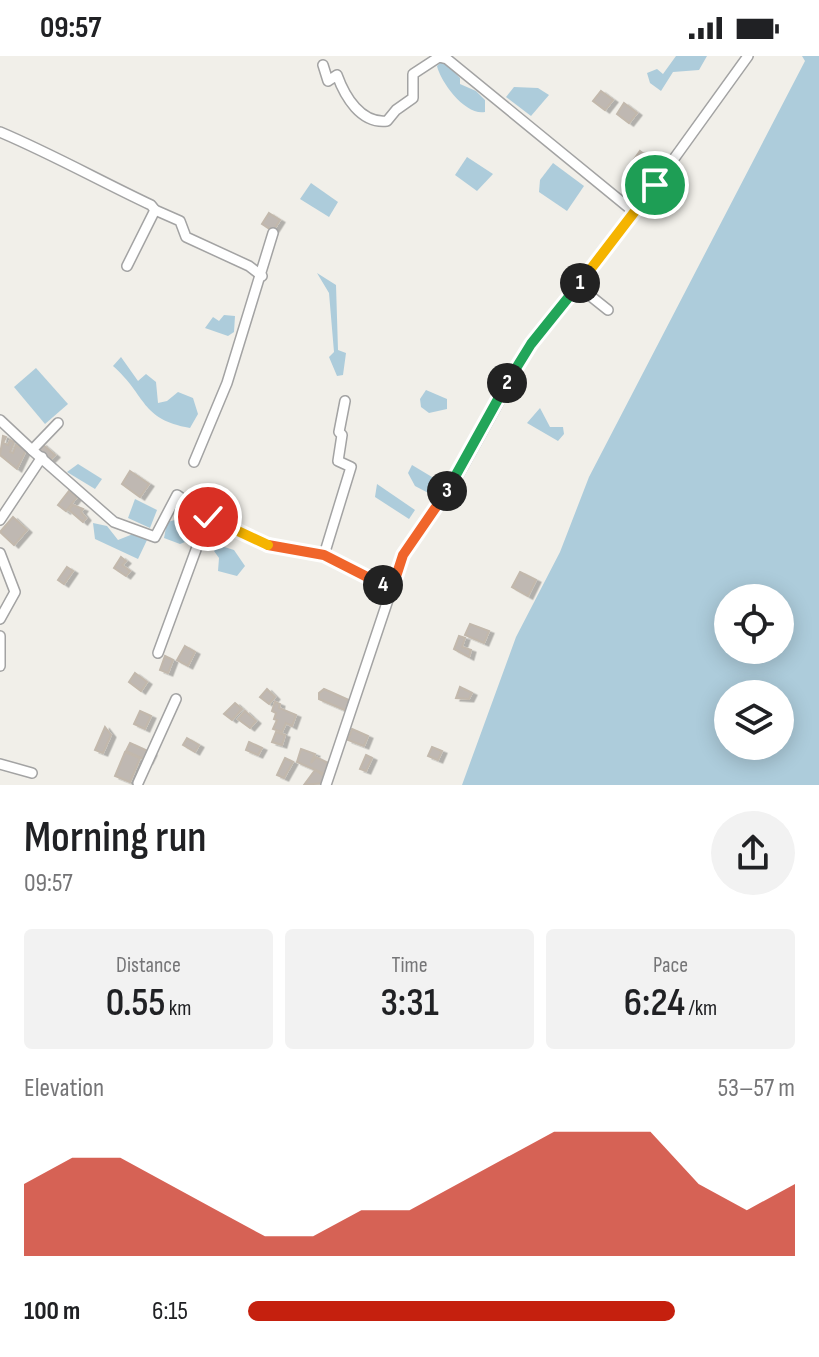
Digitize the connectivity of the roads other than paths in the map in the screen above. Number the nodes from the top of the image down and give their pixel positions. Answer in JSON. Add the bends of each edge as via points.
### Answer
{"nodes":[{"id":1,"x":748,"y":56,"type":"edge"},
{"id":2,"x":323,"y":65,"type":"dead end"},
{"id":3,"x":0,"y":132,"type":"edge"},
{"id":4,"x":155,"y":210,"type":"junction"},
{"id":5,"x":634,"y":212,"type":"junction"},
{"id":6,"x":273,"y":233,"type":"dead end"},
{"id":7,"x":127,"y":266,"type":"dead end"},
{"id":8,"x":262,"y":276,"type":"junction"},
{"id":9,"x":578,"y":286,"type":"junction"},
{"id":10,"x":608,"y":310,"type":"dead end"},
{"id":11,"x":345,"y":401,"type":"dead end"},
{"id":12,"x":0,"y":420,"type":"edge"},
{"id":13,"x":58,"y":423,"type":"dead end"},
{"id":14,"x":32,"y":450,"type":"junction"},
{"id":15,"x":42,"y":457,"type":"junction"},
{"id":16,"x":194,"y":462,"type":"dead end"},
{"id":17,"x":208,"y":517,"type":"junction"},
{"id":18,"x":0,"y":520,"type":"edge"},
{"id":19,"x":0,"y":553,"type":"edge"},
{"id":20,"x":324,"y":555,"type":"junction"},
{"id":21,"x":392,"y":589,"type":"junction"},
{"id":22,"x":0,"y":619,"type":"edge"},
{"id":23,"x":0,"y":636,"type":"edge"},
{"id":24,"x":158,"y":653,"type":"dead end"},
{"id":25,"x":0,"y":666,"type":"edge"},
{"id":26,"x":176,"y":699,"type":"dead end"},
{"id":27,"x":0,"y":764,"type":"edge"},
{"id":28,"x":32,"y":773,"type":"dead end"},
{"id":29,"x":136,"y":784,"type":"edge"},
{"id":30,"x":326,"y":785,"type":"edge"}],
"edges":[{"from":1,"to":5,"type":"street"},
{"from":2,"to":5,"type":"street","via":[[328,81],[337,75],[355,110],[378,122],[387,121],[413,98],[413,74],[439,57],[447,59]]},
{"from":3,"to":4,"type":"street","via":[[72,162]]},
{"from":4,"to":7,"type":"street"},
{"from":4,"to":8,"type":"street","via":[[180,221],[186,237]]},
{"from":5,"to":9,"type":"street"},
{"from":6,"to":8,"type":"street"},
{"from":8,"to":16,"type":"street"},
{"from":9,"to":10,"type":"street"},
{"from":9,"to":21,"type":"street","via":[[531,344],[457,477],[403,555]]},
{"from":11,"to":20,"type":"street","via":[[338,461],[351,467]]},
{"from":12,"to":14,"type":"street"},
{"from":13,"to":14,"type":"street"},
{"from":14,"to":15,"type":"street"},
{"from":15,"to":17,"type":"street","via":[[114,522],[155,537],[177,495]]},
{"from":15,"to":18,"type":"street"},
{"from":17,"to":20,"type":"street","via":[[268,545]]},
{"from":17,"to":24,"type":"street"},
{"from":19,"to":22,"type":"street","via":[[15,592]]},
{"from":20,"to":21,"type":"street"},
{"from":21,"to":30,"type":"street"},
{"from":23,"to":25,"type":"street"},
{"from":26,"to":29,"type":"street"},
{"from":27,"to":28,"type":"street"}]}
